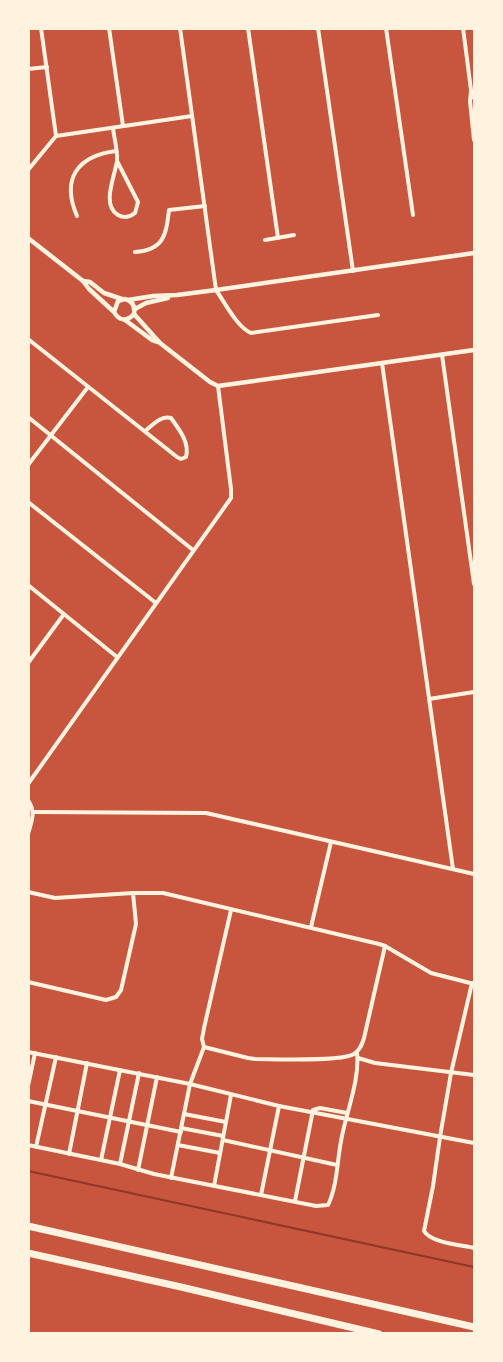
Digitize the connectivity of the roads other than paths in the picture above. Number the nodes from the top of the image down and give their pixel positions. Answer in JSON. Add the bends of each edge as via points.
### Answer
{"nodes":[{"id":1,"x":41,"y":28,"type":"edge"},
{"id":2,"x":109,"y":28,"type":"edge"},
{"id":3,"x":180,"y":28,"type":"edge"},
{"id":4,"x":248,"y":28,"type":"edge"},
{"id":5,"x":318,"y":28,"type":"edge"},
{"id":6,"x":386,"y":28,"type":"edge"},
{"id":7,"x":462,"y":28,"type":"edge"},
{"id":8,"x":47,"y":68,"type":"junction"},
{"id":9,"x":28,"y":69,"type":"edge"},
{"id":10,"x":473,"y":100,"type":"edge"},
{"id":11,"x":472,"y":109,"type":"edge"},
{"id":12,"x":192,"y":116,"type":"junction"},
{"id":13,"x":123,"y":126,"type":"junction"},
{"id":14,"x":113,"y":128,"type":"junction"},
{"id":15,"x":56,"y":135,"type":"junction"},
{"id":16,"x":474,"y":140,"type":"edge"},
{"id":17,"x":116,"y":152,"type":"junction"},
{"id":18,"x":117,"y":161,"type":"junction"},
{"id":19,"x":28,"y":170,"type":"edge"},
{"id":20,"x":205,"y":206,"type":"junction"},
{"id":21,"x":412,"y":214,"type":"dead end"},
{"id":22,"x":77,"y":216,"type":"dead end"},
{"id":23,"x":294,"y":236,"type":"dead end"},
{"id":24,"x":28,"y":238,"type":"edge"},
{"id":25,"x":278,"y":238,"type":"junction"},
{"id":26,"x":265,"y":240,"type":"dead end"},
{"id":27,"x":135,"y":252,"type":"dead end"},
{"id":28,"x":474,"y":253,"type":"edge"},
{"id":29,"x":352,"y":271,"type":"junction"},
{"id":30,"x":83,"y":281,"type":"junction"},
{"id":31,"x":216,"y":290,"type":"junction"},
{"id":32,"x":177,"y":295,"type":"junction"},
{"id":33,"x":125,"y":299,"type":"junction"},
{"id":34,"x":114,"y":312,"type":"junction"},
{"id":35,"x":135,"y":312,"type":"junction"},
{"id":36,"x":378,"y":315,"type":"dead end"},
{"id":37,"x":125,"y":320,"type":"junction"},
{"id":38,"x":28,"y":339,"type":"edge"},
{"id":39,"x":160,"y":343,"type":"junction"},
{"id":40,"x":474,"y":350,"type":"edge"},
{"id":41,"x":442,"y":355,"type":"junction"},
{"id":42,"x":382,"y":363,"type":"junction"},
{"id":43,"x":218,"y":386,"type":"junction"},
{"id":44,"x":88,"y":387,"type":"junction"},
{"id":45,"x":28,"y":417,"type":"edge"},
{"id":46,"x":145,"y":431,"type":"junction"},
{"id":47,"x":52,"y":435,"type":"junction"},
{"id":48,"x":28,"y":465,"type":"edge"},
{"id":49,"x":28,"y":502,"type":"edge"},
{"id":50,"x":193,"y":550,"type":"junction"},
{"id":51,"x":474,"y":584,"type":"edge"},
{"id":52,"x":28,"y":585,"type":"edge"},
{"id":53,"x":156,"y":603,"type":"junction"},
{"id":54,"x":64,"y":614,"type":"junction"},
{"id":55,"x":117,"y":657,"type":"junction"},
{"id":56,"x":28,"y":663,"type":"edge"},
{"id":57,"x":474,"y":692,"type":"edge"},
{"id":58,"x":429,"y":699,"type":"junction"},
{"id":59,"x":28,"y":784,"type":"edge"},
{"id":60,"x":28,"y":800,"type":"edge"},
{"id":61,"x":33,"y":812,"type":"junction"},
{"id":62,"x":28,"y":834,"type":"edge"},
{"id":63,"x":331,"y":842,"type":"junction"},
{"id":64,"x":453,"y":869,"type":"junction"},
{"id":65,"x":474,"y":874,"type":"edge"},
{"id":66,"x":28,"y":892,"type":"edge"},
{"id":67,"x":133,"y":893,"type":"junction"},
{"id":68,"x":231,"y":910,"type":"junction"},
{"id":69,"x":311,"y":927,"type":"junction"},
{"id":70,"x":385,"y":946,"type":"junction"},
{"id":71,"x":28,"y":982,"type":"edge"},
{"id":72,"x":473,"y":984,"type":"edge"},
{"id":73,"x":204,"y":1047,"type":"junction"},
{"id":74,"x":28,"y":1052,"type":"edge"},
{"id":75,"x":35,"y":1053,"type":"junction"},
{"id":76,"x":357,"y":1055,"type":"junction"},
{"id":77,"x":56,"y":1057,"type":"junction"},
{"id":78,"x":87,"y":1063,"type":"junction"},
{"id":79,"x":120,"y":1070,"type":"junction"},
{"id":80,"x":139,"y":1073,"type":"junction"},
{"id":81,"x":452,"y":1073,"type":"junction"},
{"id":82,"x":474,"y":1076,"type":"edge"},
{"id":83,"x":157,"y":1077,"type":"junction"},
{"id":84,"x":190,"y":1084,"type":"junction"},
{"id":85,"x":28,"y":1086,"type":"edge"},
{"id":86,"x":231,"y":1095,"type":"junction"},
{"id":87,"x":28,"y":1101,"type":"edge"},
{"id":88,"x":46,"y":1105,"type":"junction"},
{"id":89,"x":279,"y":1106,"type":"junction"},
{"id":90,"x":78,"y":1111,"type":"junction"},
{"id":91,"x":311,"y":1112,"type":"junction"},
{"id":92,"x":347,"y":1113,"type":"junction"},
{"id":93,"x":184,"y":1114,"type":"junction"},
{"id":94,"x":110,"y":1118,"type":"junction"},
{"id":95,"x":346,"y":1119,"type":"junction"},
{"id":96,"x":129,"y":1121,"type":"junction"},
{"id":97,"x":226,"y":1122,"type":"junction"},
{"id":98,"x":147,"y":1125,"type":"junction"},
{"id":99,"x":181,"y":1130,"type":"junction"},
{"id":100,"x":440,"y":1137,"type":"junction"},
{"id":101,"x":223,"y":1138,"type":"junction"},
{"id":102,"x":474,"y":1143,"type":"edge"},
{"id":103,"x":178,"y":1144,"type":"junction"},
{"id":104,"x":28,"y":1145,"type":"edge"},
{"id":105,"x":36,"y":1147,"type":"junction"},
{"id":106,"x":270,"y":1150,"type":"junction"},
{"id":107,"x":220,"y":1153,"type":"junction"},
{"id":108,"x":69,"y":1154,"type":"junction"},
{"id":109,"x":304,"y":1158,"type":"junction"},
{"id":110,"x":101,"y":1160,"type":"junction"},
{"id":111,"x":120,"y":1164,"type":"junction"},
{"id":112,"x":337,"y":1165,"type":"junction"},
{"id":113,"x":138,"y":1170,"type":"junction"},
{"id":114,"x":171,"y":1178,"type":"junction"},
{"id":115,"x":214,"y":1186,"type":"junction"},
{"id":116,"x":261,"y":1195,"type":"junction"},
{"id":117,"x":295,"y":1201,"type":"junction"},
{"id":118,"x":28,"y":1226,"type":"edge"},
{"id":119,"x":474,"y":1248,"type":"edge"},
{"id":120,"x":28,"y":1253,"type":"edge"},
{"id":121,"x":474,"y":1327,"type":"edge"},
{"id":122,"x":379,"y":1334,"type":"edge"}],
"edges":[{"from":1,"to":8,"type":"street"},
{"from":2,"to":13,"type":"street"},
{"from":3,"to":12,"type":"street"},
{"from":4,"to":25,"type":"street"},
{"from":5,"to":29,"type":"street"},
{"from":6,"to":21,"type":"street"},
{"from":7,"to":10,"type":"street"},
{"from":8,"to":9,"type":"street"},
{"from":8,"to":15,"type":"street"},
{"from":10,"to":11,"type":"street"},
{"from":11,"to":16,"type":"street"},
{"from":12,"to":13,"type":"street"},
{"from":12,"to":20,"type":"street"},
{"from":13,"to":14,"type":"street"},
{"from":14,"to":15,"type":"street"},
{"from":14,"to":17,"type":"street"},
{"from":15,"to":19,"type":"street"},
{"from":17,"to":18,"type":"street"},
{"from":17,"to":22,"type":"street","via":[[93,157],[75,174],[70,194]]},
{"from":18,"to":18,"type":"street","via":[[138,202],[135,213],[125,218],[110,206]]},
{"from":20,"to":27,"type":"street","via":[[169,210],[161,242],[152,249]]},
{"from":20,"to":31,"type":"street"},
{"from":23,"to":25,"type":"street"},
{"from":24,"to":30,"type":"street"},
{"from":25,"to":26,"type":"street"},
{"from":28,"to":29,"type":"street"},
{"from":29,"to":31,"type":"street"},
{"from":30,"to":33,"type":"street"},
{"from":30,"to":34,"type":"street"},
{"from":31,"to":32,"type":"street"},
{"from":31,"to":36,"type":"street","via":[[243,328],[251,333]]},
{"from":32,"to":33,"type":"street"},
{"from":32,"to":35,"type":"street","via":[[146,303]]},
{"from":33,"to":34,"type":"street","via":[[116,304]]},
{"from":33,"to":35,"type":"street","via":[[134,305]]},
{"from":34,"to":37,"type":"street"},
{"from":35,"to":37,"type":"street"},
{"from":35,"to":39,"type":"street"},
{"from":37,"to":39,"type":"street"},
{"from":38,"to":44,"type":"street"},
{"from":39,"to":43,"type":"street"},
{"from":40,"to":41,"type":"street"},
{"from":41,"to":42,"type":"street"},
{"from":41,"to":51,"type":"street"},
{"from":42,"to":43,"type":"street"},
{"from":42,"to":58,"type":"street"},
{"from":43,"to":50,"type":"street","via":[[232,494]]},
{"from":44,"to":46,"type":"street"},
{"from":44,"to":47,"type":"street"},
{"from":45,"to":47,"type":"street"},
{"from":46,"to":46,"type":"street","via":[[177,457],[186,457],[188,450],[171,418],[162,418]]},
{"from":47,"to":48,"type":"street"},
{"from":47,"to":50,"type":"street"},
{"from":49,"to":53,"type":"street"},
{"from":50,"to":53,"type":"street"},
{"from":52,"to":54,"type":"street"},
{"from":53,"to":55,"type":"street"},
{"from":54,"to":55,"type":"street"},
{"from":54,"to":56,"type":"street"},
{"from":55,"to":59,"type":"street"},
{"from":57,"to":58,"type":"street"},
{"from":58,"to":64,"type":"street"},
{"from":60,"to":61,"type":"street"},
{"from":61,"to":62,"type":"street"},
{"from":61,"to":63,"type":"street","via":[[206,813]]},
{"from":63,"to":64,"type":"street"},
{"from":63,"to":69,"type":"street"},
{"from":64,"to":65,"type":"street"},
{"from":66,"to":67,"type":"street","via":[[55,898]]},
{"from":67,"to":68,"type":"street","via":[[163,893]]},
{"from":67,"to":71,"type":"street","via":[[136,924],[116,997],[106,1000]]},
{"from":68,"to":69,"type":"street"},
{"from":68,"to":73,"type":"street","via":[[203,1034]]},
{"from":69,"to":70,"type":"street"},
{"from":70,"to":72,"type":"street","via":[[431,973]]},
{"from":70,"to":76,"type":"street"},
{"from":72,"to":81,"type":"street"},
{"from":73,"to":76,"type":"street","via":[[255,1059]]},
{"from":73,"to":84,"type":"street"},
{"from":74,"to":75,"type":"street"},
{"from":75,"to":77,"type":"street"},
{"from":75,"to":85,"type":"street"},
{"from":76,"to":81,"type":"street","via":[[375,1063]]},
{"from":76,"to":92,"type":"street"},
{"from":77,"to":78,"type":"street"},
{"from":77,"to":88,"type":"street"},
{"from":78,"to":79,"type":"street"},
{"from":78,"to":90,"type":"street"},
{"from":79,"to":80,"type":"street"},
{"from":79,"to":94,"type":"street"},
{"from":80,"to":83,"type":"street"},
{"from":80,"to":96,"type":"street"},
{"from":81,"to":82,"type":"street"},
{"from":81,"to":100,"type":"street"},
{"from":83,"to":84,"type":"street"},
{"from":83,"to":98,"type":"street"},
{"from":84,"to":86,"type":"street"},
{"from":84,"to":93,"type":"street"},
{"from":86,"to":89,"type":"street"},
{"from":86,"to":97,"type":"street"},
{"from":87,"to":88,"type":"street"},
{"from":88,"to":90,"type":"street"},
{"from":88,"to":105,"type":"street"},
{"from":89,"to":91,"type":"street"},
{"from":89,"to":106,"type":"street"},
{"from":90,"to":94,"type":"street"},
{"from":90,"to":108,"type":"street"},
{"from":91,"to":92,"type":"street","via":[[318,1108]]},
{"from":91,"to":95,"type":"street"},
{"from":91,"to":109,"type":"street"},
{"from":92,"to":95,"type":"street"},
{"from":93,"to":97,"type":"street"},
{"from":93,"to":99,"type":"street"},
{"from":94,"to":96,"type":"street"},
{"from":94,"to":110,"type":"street"},
{"from":95,"to":100,"type":"street"},
{"from":95,"to":112,"type":"street"},
{"from":96,"to":98,"type":"street"},
{"from":96,"to":111,"type":"street"},
{"from":97,"to":101,"type":"street"},
{"from":98,"to":99,"type":"street"},
{"from":98,"to":113,"type":"street"},
{"from":99,"to":101,"type":"street"},
{"from":99,"to":103,"type":"street"},
{"from":100,"to":102,"type":"street"},
{"from":100,"to":119,"type":"street","via":[[424,1229],[426,1235],[435,1239]]},
{"from":101,"to":106,"type":"street"},
{"from":101,"to":107,"type":"street"},
{"from":103,"to":107,"type":"street"},
{"from":103,"to":114,"type":"street"},
{"from":104,"to":105,"type":"street"},
{"from":105,"to":108,"type":"street"},
{"from":106,"to":109,"type":"street"},
{"from":106,"to":116,"type":"street"},
{"from":107,"to":115,"type":"street"},
{"from":108,"to":110,"type":"street"},
{"from":109,"to":112,"type":"street"},
{"from":109,"to":117,"type":"street"},
{"from":110,"to":111,"type":"street"},
{"from":111,"to":113,"type":"street"},
{"from":112,"to":117,"type":"street","via":[[328,1205]]},
{"from":113,"to":114,"type":"street"},
{"from":114,"to":115,"type":"street"},
{"from":115,"to":116,"type":"street"},
{"from":116,"to":117,"type":"street"},
{"from":118,"to":121,"type":"highway"},
{"from":120,"to":122,"type":"highway"}]}
